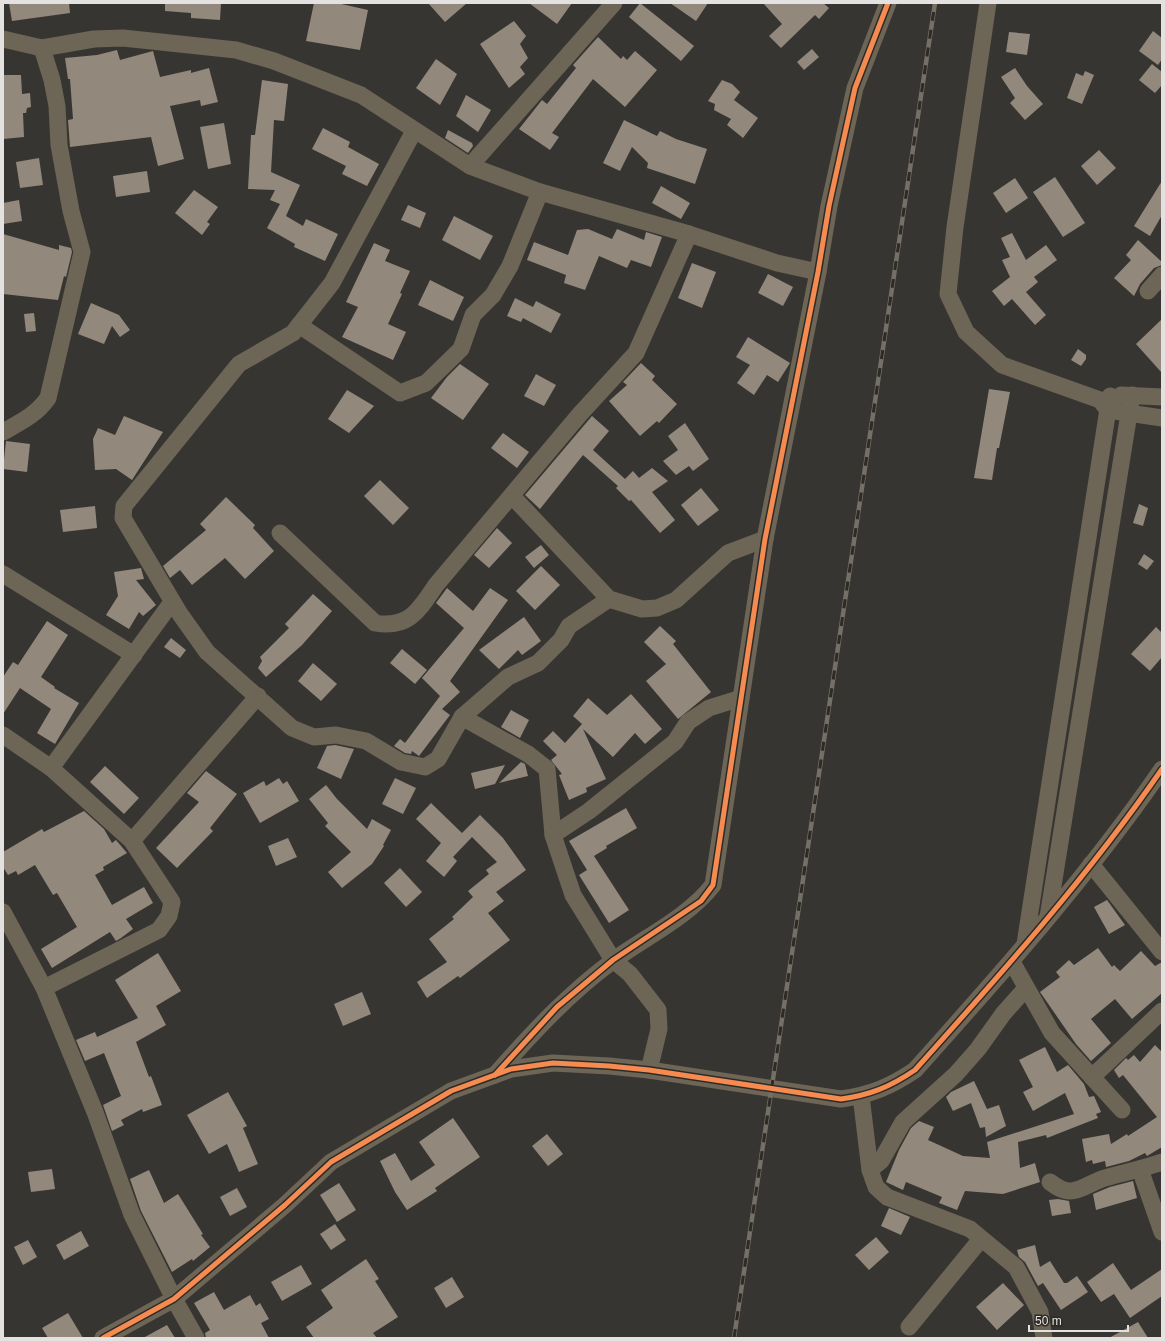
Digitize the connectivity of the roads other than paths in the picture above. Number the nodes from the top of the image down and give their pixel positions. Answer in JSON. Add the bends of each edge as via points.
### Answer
{"nodes":[{"id":1,"x":614,"y":3,"type":"edge"},
{"id":2,"x":888,"y":3,"type":"edge"},
{"id":3,"x":988,"y":3,"type":"edge"},
{"id":4,"x":3,"y":39,"type":"edge"},
{"id":5,"x":42,"y":48,"type":"junction"},
{"id":6,"x":414,"y":131,"type":"junction"},
{"id":7,"x":470,"y":166,"type":"junction"},
{"id":8,"x":540,"y":192,"type":"junction"},
{"id":9,"x":689,"y":234,"type":"junction"},
{"id":10,"x":818,"y":272,"type":"junction"},
{"id":11,"x":1162,"y":275,"type":"edge"},
{"id":12,"x":1148,"y":291,"type":"dead end"},
{"id":13,"x":299,"y":325,"type":"junction"},
{"id":14,"x":1132,"y":395,"type":"junction"},
{"id":15,"x":1162,"y":397,"type":"edge"},
{"id":16,"x":1106,"y":402,"type":"junction"},
{"id":17,"x":1129,"y":413,"type":"junction"},
{"id":18,"x":1162,"y":418,"type":"edge"},
{"id":19,"x":3,"y":432,"type":"edge"},
{"id":20,"x":512,"y":496,"type":"junction"},
{"id":21,"x":280,"y":533,"type":"dead end"},
{"id":22,"x":765,"y":539,"type":"junction"},
{"id":23,"x":3,"y":574,"type":"edge"},
{"id":24,"x":609,"y":599,"type":"junction"},
{"id":25,"x":172,"y":602,"type":"junction"},
{"id":26,"x":134,"y":655,"type":"junction"},
{"id":27,"x":258,"y":696,"type":"junction"},
{"id":28,"x":741,"y":698,"type":"junction"},
{"id":29,"x":462,"y":716,"type":"junction"},
{"id":30,"x":3,"y":735,"type":"edge"},
{"id":31,"x":51,"y":768,"type":"junction"},
{"id":32,"x":1162,"y":769,"type":"edge"},
{"id":33,"x":1045,"y":818,"type":"junction"},
{"id":34,"x":1063,"y":821,"type":"junction"},
{"id":35,"x":553,"y":835,"type":"junction"},
{"id":36,"x":132,"y":841,"type":"junction"},
{"id":37,"x":1058,"y":850,"type":"junction"},
{"id":38,"x":1087,"y":868,"type":"junction"},
{"id":39,"x":3,"y":912,"type":"edge"},
{"id":40,"x":1048,"y":917,"type":"junction"},
{"id":41,"x":1025,"y":946,"type":"junction"},
{"id":42,"x":1162,"y":952,"type":"edge"},
{"id":43,"x":613,"y":960,"type":"junction"},
{"id":44,"x":1012,"y":962,"type":"junction"},
{"id":45,"x":44,"y":988,"type":"junction"},
{"id":46,"x":1026,"y":988,"type":"junction"},
{"id":47,"x":1162,"y":1011,"type":"edge"},
{"id":48,"x":649,"y":1070,"type":"junction"},
{"id":49,"x":494,"y":1075,"type":"junction"},
{"id":50,"x":1092,"y":1077,"type":"junction"},
{"id":51,"x":861,"y":1096,"type":"junction"},
{"id":52,"x":1122,"y":1110,"type":"dead end"},
{"id":53,"x":1162,"y":1162,"type":"edge"},
{"id":54,"x":870,"y":1170,"type":"junction"},
{"id":55,"x":1140,"y":1170,"type":"junction"},
{"id":56,"x":1050,"y":1182,"type":"dead end"},
{"id":57,"x":1162,"y":1232,"type":"edge"},
{"id":58,"x":981,"y":1238,"type":"junction"},
{"id":59,"x":174,"y":1299,"type":"junction"},
{"id":60,"x":910,"y":1328,"type":"dead end"},
{"id":61,"x":102,"y":1338,"type":"edge"},
{"id":62,"x":196,"y":1338,"type":"edge"},
{"id":63,"x":1044,"y":1338,"type":"edge"}],
"edges":[{"from":1,"to":7,"type":"street"},
{"from":2,"to":10,"type":"street","via":[[855,88],[829,206]]},
{"from":3,"to":16,"type":"street","via":[[955,227],[948,294],[966,332],[1002,365]]},
{"from":4,"to":5,"type":"street"},
{"from":5,"to":6,"type":"street","via":[[94,39],[123,38],[236,50],[274,61],[361,95]]},
{"from":5,"to":19,"type":"street","via":[[52,80],[59,145],[71,211],[82,252],[48,398],[32,416]]},
{"from":6,"to":7,"type":"street"},
{"from":6,"to":13,"type":"street","via":[[332,283]]},
{"from":7,"to":8,"type":"street"},
{"from":8,"to":9,"type":"street"},
{"from":8,"to":13,"type":"street","via":[[510,266],[493,295],[473,315],[461,349],[426,383],[400,393]]},
{"from":9,"to":10,"type":"street","via":[[777,263]]},
{"from":9,"to":20,"type":"street","via":[[636,353],[580,414]]},
{"from":10,"to":22,"type":"street"},
{"from":11,"to":12,"type":"street"},
{"from":13,"to":25,"type":"street","via":[[293,333],[239,364],[124,506],[123,518],[128,530]]},
{"from":14,"to":15,"type":"street"},
{"from":14,"to":16,"type":"street"},
{"from":14,"to":17,"type":"street"},
{"from":16,"to":17,"type":"street"},
{"from":16,"to":33,"type":"street"},
{"from":17,"to":18,"type":"street"},
{"from":17,"to":34,"type":"street"},
{"from":20,"to":21,"type":"street","via":[[436,585],[415,615],[388,625],[375,623]]},
{"from":20,"to":24,"type":"street"},
{"from":22,"to":24,"type":"street","via":[[728,553],[676,600],[656,608],[642,609]]},
{"from":22,"to":28,"type":"street"},
{"from":23,"to":26,"type":"street"},
{"from":24,"to":29,"type":"street","via":[[569,626],[561,640],[538,663],[508,677]]},
{"from":25,"to":26,"type":"street"},
{"from":25,"to":27,"type":"street","via":[[207,652]]},
{"from":26,"to":31,"type":"street"},
{"from":27,"to":29,"type":"street","via":[[292,728],[314,737],[336,735],[366,741],[401,762],[425,766],[438,759]]},
{"from":27,"to":36,"type":"street"},
{"from":28,"to":35,"type":"street","via":[[709,708],[688,722],[675,742]]},
{"from":28,"to":43,"type":"street","via":[[713,885],[701,901]]},
{"from":29,"to":35,"type":"street","via":[[528,754],[548,769]]},
{"from":30,"to":31,"type":"street"},
{"from":31,"to":36,"type":"street"},
{"from":32,"to":38,"type":"street"},
{"from":33,"to":34,"type":"street"},
{"from":33,"to":41,"type":"street"},
{"from":34,"to":37,"type":"street"},
{"from":35,"to":43,"type":"street","via":[[573,895]]},
{"from":36,"to":45,"type":"street","via":[[172,902],[169,916],[159,930]]},
{"from":37,"to":38,"type":"street","via":[[1068,865]]},
{"from":37,"to":40,"type":"street"},
{"from":38,"to":40,"type":"street"},
{"from":38,"to":42,"type":"street"},
{"from":39,"to":45,"type":"street"},
{"from":40,"to":41,"type":"street"},
{"from":41,"to":44,"type":"street"},
{"from":43,"to":48,"type":"street","via":[[630,974],[658,1010],[658,1029]]},
{"from":43,"to":49,"type":"street","via":[[556,1007]]},
{"from":44,"to":46,"type":"street"},
{"from":44,"to":51,"type":"street","via":[[915,1070],[898,1082],[872,1094]]},
{"from":45,"to":59,"type":"street","via":[[95,1112],[132,1215]]},
{"from":46,"to":50,"type":"street","via":[[1052,1033]]},
{"from":46,"to":54,"type":"street","via":[[956,1074],[903,1122],[882,1161]]},
{"from":47,"to":50,"type":"street"},
{"from":48,"to":49,"type":"street","via":[[553,1063],[511,1069]]},
{"from":48,"to":51,"type":"street","via":[[841,1099]]},
{"from":49,"to":59,"type":"street","via":[[451,1091],[331,1162],[285,1206]]},
{"from":50,"to":52,"type":"street"},
{"from":51,"to":54,"type":"street"},
{"from":53,"to":55,"type":"street"},
{"from":54,"to":58,"type":"street","via":[[876,1187],[887,1197],[970,1229]]},
{"from":55,"to":56,"type":"street","via":[[1104,1178],[1069,1191]]},
{"from":55,"to":57,"type":"street"},
{"from":58,"to":60,"type":"street"},
{"from":58,"to":63,"type":"street","via":[[1016,1267],[1040,1312]]},
{"from":59,"to":61,"type":"street"},
{"from":59,"to":62,"type":"street"}]}
